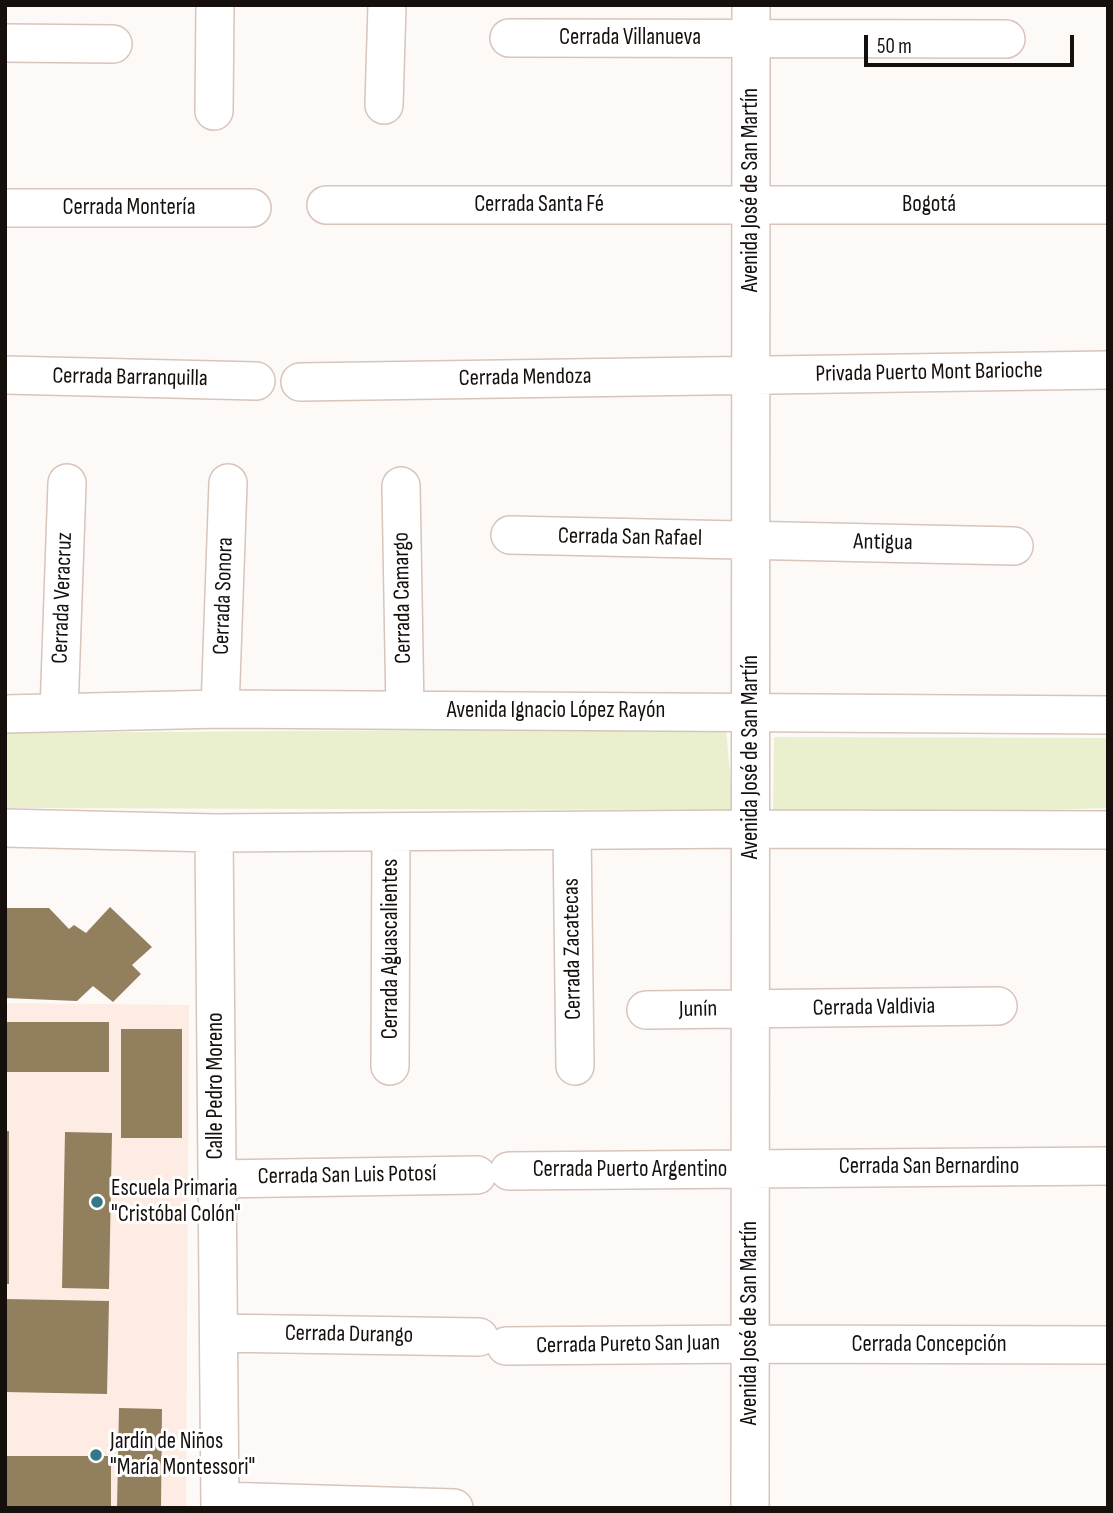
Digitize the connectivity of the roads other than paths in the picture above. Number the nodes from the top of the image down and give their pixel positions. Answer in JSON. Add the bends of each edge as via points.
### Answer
{"nodes":[{"id":1,"x":215,"y":5,"type":"edge"},
{"id":2,"x":387,"y":5,"type":"edge"},
{"id":3,"x":751,"y":22,"type":"edge"},
{"id":4,"x":509,"y":38,"type":"dead end"},
{"id":5,"x":1006,"y":39,"type":"dead end"},
{"id":6,"x":5,"y":43,"type":"edge"},
{"id":7,"x":113,"y":44,"type":"dead end"},
{"id":8,"x":384,"y":104,"type":"dead end"},
{"id":9,"x":214,"y":110,"type":"dead end"},
{"id":10,"x":326,"y":205,"type":"dead end"},
{"id":11,"x":751,"y":205,"type":"junction"},
{"id":12,"x":1108,"y":205,"type":"edge"},
{"id":13,"x":5,"y":208,"type":"edge"},
{"id":14,"x":252,"y":208,"type":"dead end"},
{"id":15,"x":1108,"y":370,"type":"edge"},
{"id":16,"x":5,"y":375,"type":"edge"},
{"id":17,"x":751,"y":375,"type":"junction"},
{"id":18,"x":256,"y":382,"type":"dead end"},
{"id":19,"x":300,"y":382,"type":"dead end"},
{"id":20,"x":66,"y":483,"type":"dead end"},
{"id":21,"x":228,"y":483,"type":"dead end"},
{"id":22,"x":401,"y":486,"type":"dead end"},
{"id":23,"x":510,"y":535,"type":"dead end"},
{"id":24,"x":751,"y":540,"type":"junction"},
{"id":25,"x":1014,"y":546,"type":"dead end"},
{"id":26,"x":220,"y":709,"type":"junction"},
{"id":27,"x":405,"y":710,"type":"junction"},
{"id":28,"x":59,"y":712,"type":"junction"},
{"id":29,"x":751,"y":713,"type":"junction"},
{"id":30,"x":5,"y":714,"type":"edge"},
{"id":31,"x":1108,"y":715,"type":"edge"},
{"id":32,"x":5,"y":828,"type":"edge"},
{"id":33,"x":751,"y":829,"type":"junction"},
{"id":34,"x":1108,"y":830,"type":"edge"},
{"id":35,"x":572,"y":831,"type":"junction"},
{"id":36,"x":391,"y":832,"type":"junction"},
{"id":37,"x":214,"y":833,"type":"junction"},
{"id":38,"x":998,"y":1006,"type":"dead end"},
{"id":39,"x":750,"y":1009,"type":"junction"},
{"id":40,"x":646,"y":1010,"type":"dead end"},
{"id":41,"x":390,"y":1066,"type":"dead end"},
{"id":42,"x":575,"y":1066,"type":"dead end"},
{"id":43,"x":1108,"y":1166,"type":"edge"},
{"id":44,"x":751,"y":1169,"type":"junction"},
{"id":45,"x":493,"y":1173,"type":"joint"},
{"id":46,"x":217,"y":1179,"type":"junction"},
{"id":47,"x":219,"y":1333,"type":"junction"},
{"id":48,"x":493,"y":1342,"type":"joint"},
{"id":49,"x":750,"y":1344,"type":"junction"},
{"id":50,"x":1108,"y":1345,"type":"edge"},
{"id":51,"x":220,"y":1505,"type":"edge"},
{"id":52,"x":454,"y":1508,"type":"edge"},
{"id":53,"x":750,"y":1508,"type":"edge"}],
"edges":[{"from":1,"to":9,"type":"street"},
{"from":2,"to":8,"type":"street"},
{"from":3,"to":4,"type":"street","name":"Cerrada Villanueva"},
{"from":3,"to":5,"type":"street","name":"Cerrada Villanueva"},
{"from":3,"to":11,"type":"street","name":"Avenida José de San Martín"},
{"from":6,"to":7,"type":"street"},
{"from":10,"to":11,"type":"street","name":"Cerrada Santa Fé"},
{"from":11,"to":12,"type":"street","name":"Bogotá"},
{"from":11,"to":17,"type":"street","name":"Avenida José de San Martín"},
{"from":13,"to":14,"type":"street","name":"Cerrada Montería"},
{"from":15,"to":17,"type":"street","name":"Privada Puerto Mont Barioche"},
{"from":16,"to":18,"type":"street","name":"Cerrada Barranquilla"},
{"from":17,"to":19,"type":"street","name":"Cerrada Mendoza"},
{"from":17,"to":24,"type":"street","name":"Avenida José de San Martín"},
{"from":20,"to":28,"type":"street","name":"Cerrada Veracruz"},
{"from":21,"to":26,"type":"street","name":"Cerrada Sonora"},
{"from":22,"to":27,"type":"street","name":"Cerrada Camargo"},
{"from":23,"to":24,"type":"street","name":"Cerrada San Rafael"},
{"from":24,"to":25,"type":"street","name":"Antigua"},
{"from":24,"to":29,"type":"street","name":"Avenida José de San Martín"},
{"from":26,"to":27,"type":"street","name":"Avenida Ignacio López Rayón"},
{"from":26,"to":28,"type":"street","name":"Avenida Ignacio López Rayón"},
{"from":27,"to":29,"type":"street","name":"Avenida Ignacio López Rayón"},
{"from":28,"to":30,"type":"street","name":"Avenida Ignacio López Rayón"},
{"from":29,"to":31,"type":"street","name":"Avenida Ignacio López Rayón"},
{"from":29,"to":33,"type":"street","name":"Avenida José de San Martín"},
{"from":32,"to":37,"type":"street"},
{"from":33,"to":34,"type":"street"},
{"from":33,"to":35,"type":"street"},
{"from":33,"to":39,"type":"street","name":"Avenida José de San Martín"},
{"from":35,"to":36,"type":"street"},
{"from":35,"to":42,"type":"street","name":"Cerrada Zacatecas"},
{"from":36,"to":37,"type":"street"},
{"from":36,"to":41,"type":"street","name":"Cerrada Aguascalientes"},
{"from":37,"to":46,"type":"street","name":"Calle Pedro Moreno"},
{"from":38,"to":39,"type":"street","name":"Cerrada Valdivia"},
{"from":39,"to":40,"type":"street","name":"Junín"},
{"from":39,"to":44,"type":"street","name":"Avenida José de San Martín"},
{"from":43,"to":44,"type":"street","name":"Cerrada San Bernardino"},
{"from":44,"to":45,"type":"street","name":"Cerrada Puerto Argentino"},
{"from":44,"to":49,"type":"street","name":"Avenida José de San Martín"},
{"from":45,"to":46,"type":"street","name":"Cerrada San Luis Potosí"},
{"from":46,"to":47,"type":"street","name":"Calle Pedro Moreno"},
{"from":47,"to":48,"type":"street","name":"Cerrada Durango"},
{"from":47,"to":51,"type":"street","name":"Calle Pedro Moreno"},
{"from":48,"to":49,"type":"street","name":"Cerrada Pureto San Juan"},
{"from":49,"to":50,"type":"street","name":"Cerrada Concepción"},
{"from":49,"to":53,"type":"street","name":"Avenida José de San Martín"},
{"from":51,"to":52,"type":"street"}]}
